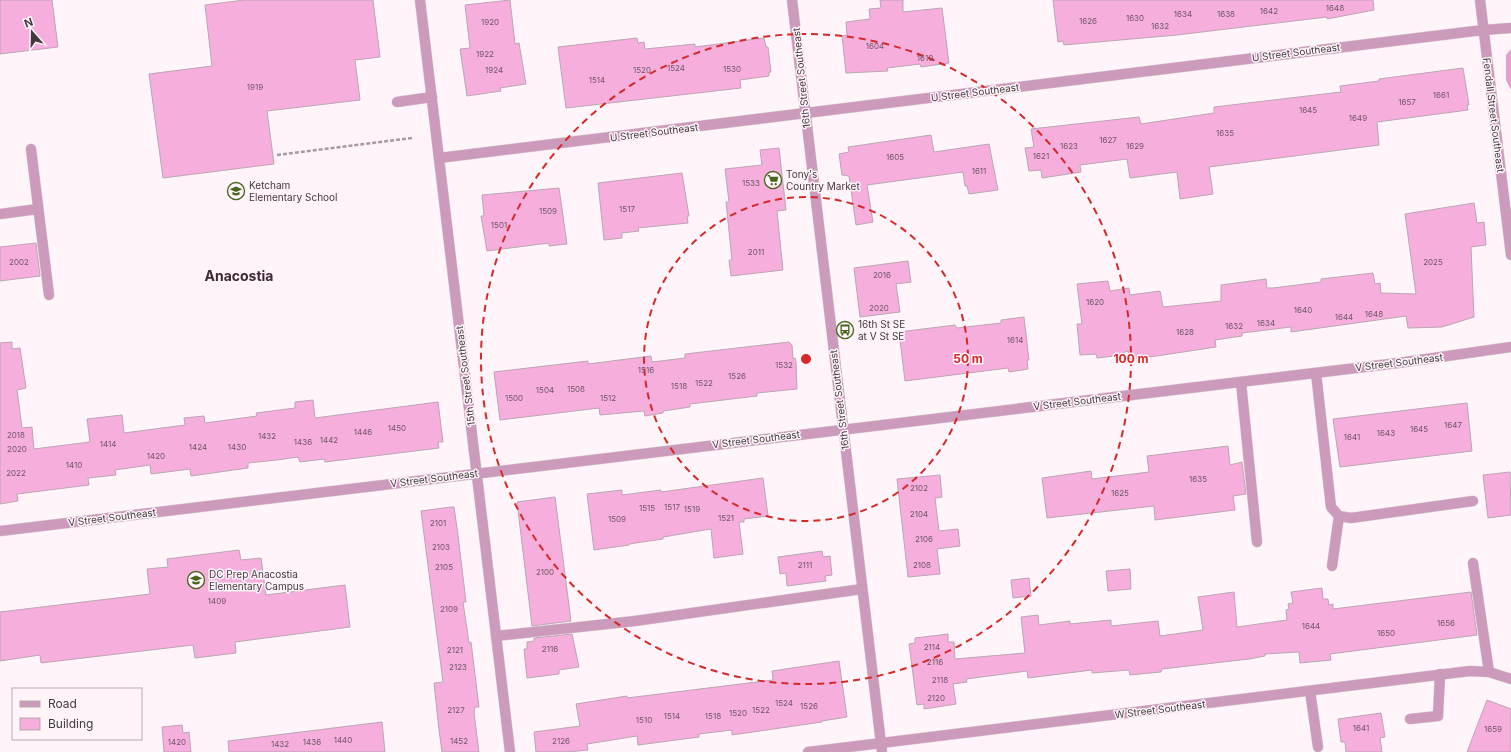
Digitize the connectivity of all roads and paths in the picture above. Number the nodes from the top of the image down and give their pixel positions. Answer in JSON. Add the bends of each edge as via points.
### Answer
{"nodes":[{"id":1,"x":420,"y":0,"type":"edge"},
{"id":2,"x":792,"y":0,"type":"edge"},
{"id":3,"x":1480,"y":0,"type":"edge"},
{"id":4,"x":1511,"y":28,"type":"edge"},
{"id":5,"x":1483,"y":30,"type":"junction"},
{"id":6,"x":432,"y":97,"type":"junction"},
{"id":7,"x":397,"y":102,"type":"dead end"},
{"id":8,"x":805,"y":113,"type":"junction"},
{"id":9,"x":412,"y":138,"type":"dead end"},
{"id":10,"x":31,"y":149,"type":"dead end"},
{"id":11,"x":277,"y":155,"type":"dead end"},
{"id":12,"x":439,"y":158,"type":"junction"},
{"id":13,"x":38,"y":209,"type":"junction"},
{"id":14,"x":0,"y":214,"type":"edge"},
{"id":15,"x":1511,"y":255,"type":"edge"},
{"id":16,"x":49,"y":295,"type":"dead end"},
{"id":17,"x":1511,"y":347,"type":"edge"},
{"id":18,"x":1316,"y":373,"type":"junction"},
{"id":19,"x":1240,"y":382,"type":"junction"},
{"id":20,"x":842,"y":428,"type":"junction"},
{"id":21,"x":477,"y":473,"type":"junction"},
{"id":22,"x":1473,"y":501,"type":"dead end"},
{"id":23,"x":1339,"y":516,"type":"junction"},
{"id":24,"x":0,"y":531,"type":"edge"},
{"id":25,"x":1257,"y":542,"type":"dead end"},
{"id":26,"x":1473,"y":563,"type":"dead end"},
{"id":27,"x":1332,"y":566,"type":"dead end"},
{"id":28,"x":862,"y":589,"type":"junction"},
{"id":29,"x":496,"y":636,"type":"junction"},
{"id":30,"x":1489,"y":672,"type":"junction"},
{"id":31,"x":1440,"y":674,"type":"junction"},
{"id":32,"x":1511,"y":679,"type":"edge"},
{"id":33,"x":1310,"y":691,"type":"junction"},
{"id":34,"x":1410,"y":719,"type":"dead end"},
{"id":35,"x":1318,"y":747,"type":"dead end"},
{"id":36,"x":881,"y":748,"type":"edge"},
{"id":37,"x":510,"y":752,"type":"edge"},
{"id":38,"x":808,"y":752,"type":"edge"}],
"edges":[{"from":1,"to":6,"type":"street","name":"15th Street Southeast"},
{"from":2,"to":8,"type":"street","name":"16th Street Southeast"},
{"from":3,"to":5,"type":"street","name":"Fendall Street Southeast"},
{"from":4,"to":5,"type":"street","name":"U Street Southeast"},
{"from":5,"to":8,"type":"street","name":"U Street Southeast"},
{"from":5,"to":15,"type":"street","name":"Fendall Street Southeast"},
{"from":6,"to":7,"type":"street"},
{"from":6,"to":12,"type":"street","name":"15th Street Southeast"},
{"from":8,"to":12,"type":"street","name":"U Street Southeast"},
{"from":8,"to":20,"type":"street","name":"16th Street Southeast"},
{"from":9,"to":11,"type":"path"},
{"from":10,"to":13,"type":"street"},
{"from":12,"to":21,"type":"street","name":"15th Street Southeast"},
{"from":13,"to":14,"type":"street"},
{"from":13,"to":16,"type":"street"},
{"from":17,"to":18,"type":"street","name":"V Street Southeast"},
{"from":18,"to":19,"type":"street","name":"V Street Southeast"},
{"from":18,"to":23,"type":"street","via":[[1331,506]]},
{"from":19,"to":20,"type":"street","name":"V Street Southeast"},
{"from":19,"to":25,"type":"street"},
{"from":20,"to":21,"type":"street","name":"V Street Southeast"},
{"from":20,"to":28,"type":"street","name":"16th Street Southeast"},
{"from":21,"to":24,"type":"street","name":"V Street Southeast"},
{"from":21,"to":29,"type":"street","name":"15th Street Southeast"},
{"from":22,"to":23,"type":"street","via":[[1351,518]]},
{"from":23,"to":27,"type":"street"},
{"from":26,"to":30,"type":"street"},
{"from":28,"to":29,"type":"street","via":[[635,621]]},
{"from":28,"to":36,"type":"street","name":"16th Street Southeast"},
{"from":29,"to":37,"type":"street","name":"15th Street Southeast"},
{"from":30,"to":31,"type":"street","name":"W Street Southeast"},
{"from":30,"to":32,"type":"street","name":"W Street Southeast"},
{"from":31,"to":33,"type":"street","name":"W Street Southeast"},
{"from":31,"to":34,"type":"street","via":[[1438,716]]},
{"from":33,"to":35,"type":"street"},
{"from":33,"to":36,"type":"street","name":"W Street Southeast"},
{"from":36,"to":38,"type":"street","name":"W Street Southeast"}]}
